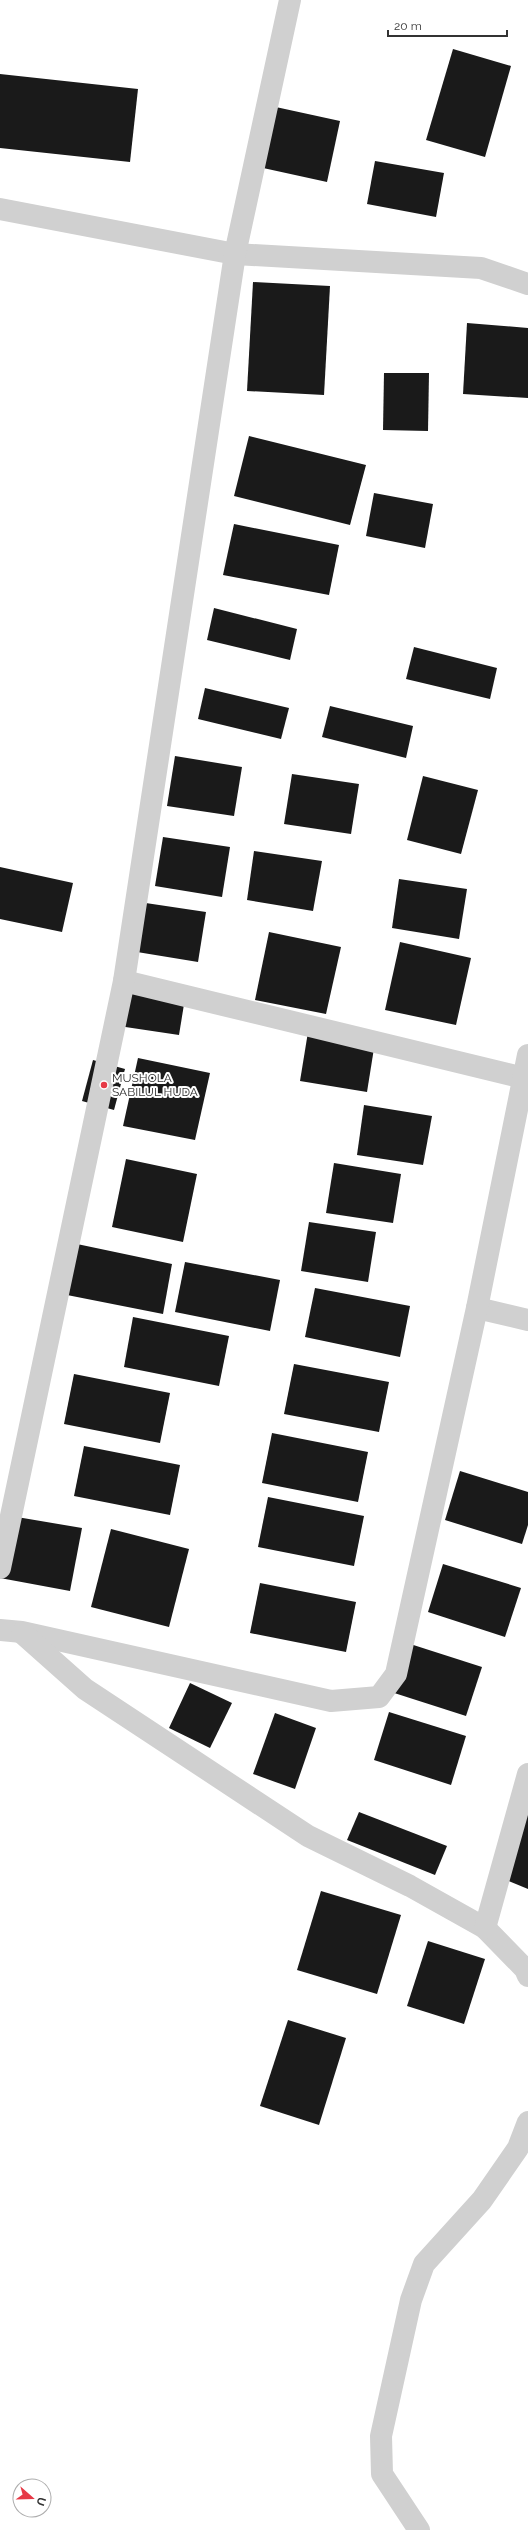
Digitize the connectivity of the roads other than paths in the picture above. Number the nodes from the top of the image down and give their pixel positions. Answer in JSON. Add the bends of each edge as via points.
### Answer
{"nodes":[{"id":1,"x":290,"y":0,"type":"edge"},
{"id":2,"x":0,"y":209,"type":"edge"},
{"id":3,"x":235,"y":254,"type":"junction"},
{"id":4,"x":528,"y":284,"type":"edge"},
{"id":5,"x":124,"y":981,"type":"junction"},
{"id":6,"x":528,"y":1056,"type":"edge"},
{"id":7,"x":524,"y":1078,"type":"junction"},
{"id":8,"x":478,"y":1308,"type":"junction"},
{"id":9,"x":528,"y":1320,"type":"edge"},
{"id":10,"x":0,"y":1568,"type":"edge"},
{"id":11,"x":0,"y":1630,"type":"edge"},
{"id":12,"x":22,"y":1632,"type":"junction"},
{"id":13,"x":528,"y":1774,"type":"edge"},
{"id":14,"x":485,"y":1928,"type":"junction"},
{"id":15,"x":528,"y":1976,"type":"edge"},
{"id":16,"x":528,"y":2122,"type":"edge"},
{"id":17,"x":419,"y":2530,"type":"edge"}],
"edges":[{"from":1,"to":3,"type":"street"},
{"from":2,"to":3,"type":"street"},
{"from":3,"to":4,"type":"street","via":[[481,268]]},
{"from":3,"to":5,"type":"street"},
{"from":5,"to":7,"type":"street"},
{"from":5,"to":10,"type":"street"},
{"from":6,"to":7,"type":"street"},
{"from":7,"to":8,"type":"street"},
{"from":8,"to":9,"type":"street"},
{"from":8,"to":12,"type":"street","via":[[396,1674],[379,1697],[331,1701]]},
{"from":11,"to":12,"type":"street"},
{"from":12,"to":14,"type":"street","via":[[84,1689],[308,1836],[410,1886]]},
{"from":13,"to":14,"type":"street"},
{"from":14,"to":15,"type":"street","via":[[525,1969]]},
{"from":16,"to":17,"type":"street","via":[[518,2148],[482,2200],[424,2264],[411,2300],[381,2436],[382,2474]]}]}
